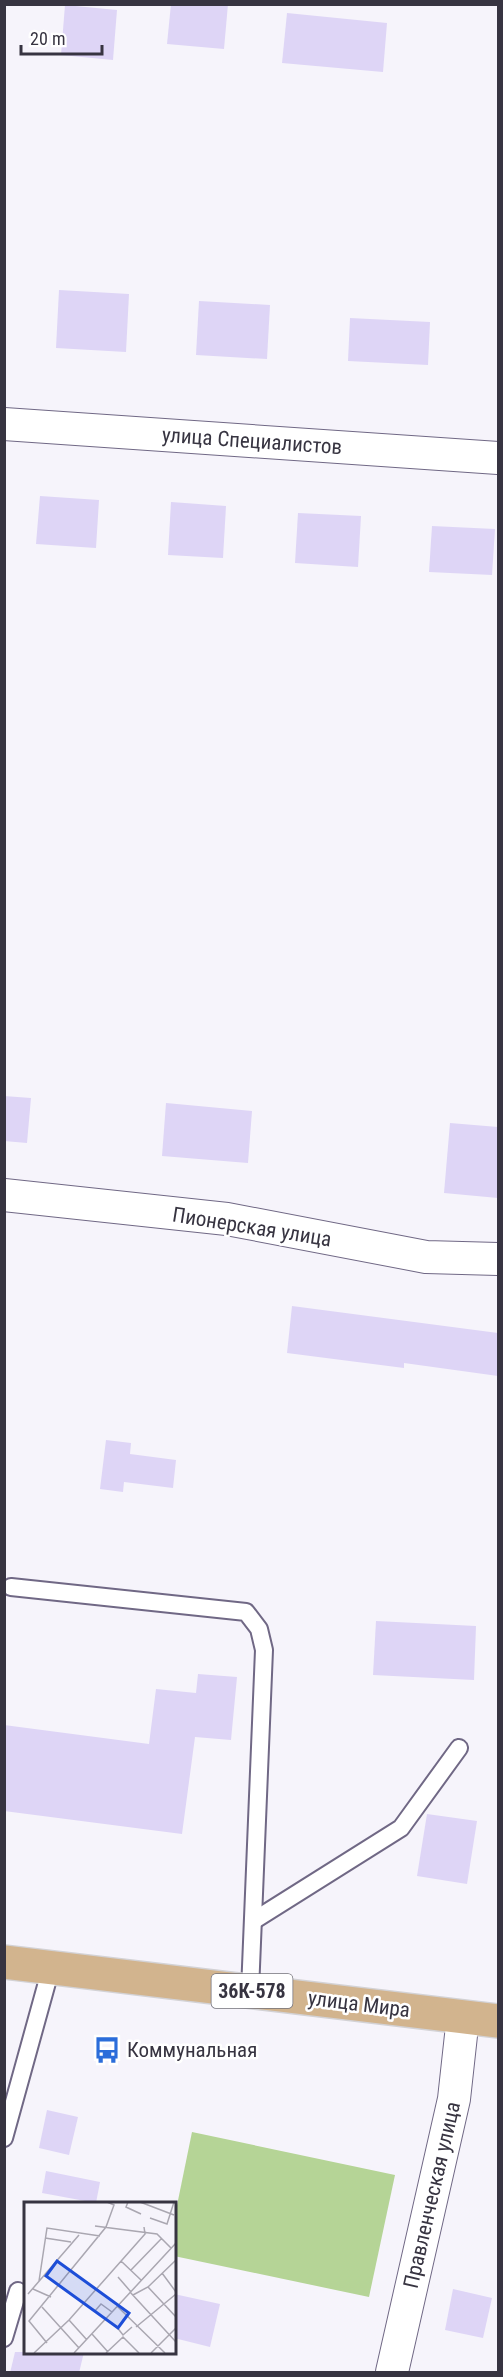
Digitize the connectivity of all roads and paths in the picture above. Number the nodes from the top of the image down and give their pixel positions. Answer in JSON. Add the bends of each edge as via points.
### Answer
{"nodes":[{"id":1,"x":4,"y":424,"type":"edge"},
{"id":2,"x":498,"y":459,"type":"edge"},
{"id":3,"x":4,"y":1195,"type":"edge"},
{"id":4,"x":498,"y":1259,"type":"edge"},
{"id":5,"x":11,"y":1587,"type":"dead end"},
{"id":6,"x":459,"y":1748,"type":"dead end"},
{"id":7,"x":253,"y":1921,"type":"junction"},
{"id":8,"x":4,"y":1962,"type":"edge"},
{"id":9,"x":51,"y":1968,"type":"junction"},
{"id":10,"x":250,"y":1991,"type":"junction"},
{"id":11,"x":463,"y":2017,"type":"junction"},
{"id":12,"x":498,"y":2021,"type":"edge"},
{"id":13,"x":4,"y":2138,"type":"edge"},
{"id":14,"x":16,"y":2288,"type":"edge"},
{"id":15,"x":4,"y":2338,"type":"edge"},
{"id":16,"x":392,"y":2373,"type":"edge"}],
"edges":[{"from":1,"to":2,"type":"street","name":"улица Специалистов"},
{"from":3,"to":4,"type":"street","name":"Пионерская улица","via":[[227,1219],[426,1257]]},
{"from":5,"to":7,"type":"lane","via":[[246,1612],[259,1629],[264,1650]]},
{"from":6,"to":7,"type":"lane","via":[[401,1828]]},
{"from":7,"to":10,"type":"lane"},
{"from":8,"to":9,"type":"main road","name":"улица Мира","number":"36К-578"},
{"from":9,"to":10,"type":"main road","name":"улица Мира","number":"36К-578"},
{"from":9,"to":13,"type":"lane"},
{"from":10,"to":11,"type":"main road","name":"улица Мира","number":"36К-578"},
{"from":11,"to":12,"type":"main road","name":"улица Мира","number":"36К-578"},
{"from":11,"to":16,"type":"street","name":"Правленческая улица","via":[[454,2099]]},
{"from":14,"to":15,"type":"lane"}]}
